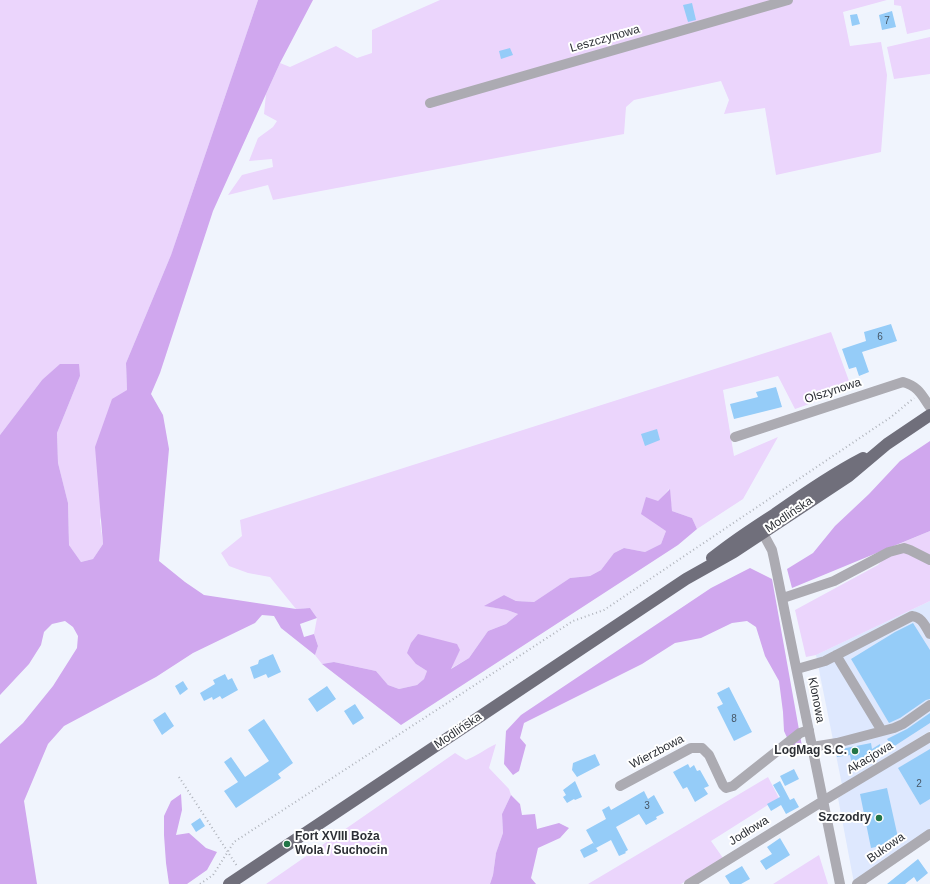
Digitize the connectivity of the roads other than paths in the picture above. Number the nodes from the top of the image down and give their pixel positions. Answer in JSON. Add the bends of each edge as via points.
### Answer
{"nodes":[{"id":1,"x":788,"y":0,"type":"edge"},
{"id":2,"x":430,"y":103,"type":"dead end"},
{"id":3,"x":930,"y":407,"type":"edge"},
{"id":4,"x":930,"y":416,"type":"edge"},
{"id":5,"x":735,"y":437,"type":"dead end"},
{"id":6,"x":761,"y":529,"type":"junction"},
{"id":7,"x":930,"y":560,"type":"edge"},
{"id":8,"x":783,"y":598,"type":"junction"},
{"id":9,"x":930,"y":634,"type":"edge"},
{"id":10,"x":836,"y":655,"type":"junction"},
{"id":11,"x":797,"y":669,"type":"junction"},
{"id":12,"x":930,"y":705,"type":"edge"},
{"id":13,"x":809,"y":730,"type":"junction"},
{"id":14,"x":882,"y":732,"type":"junction"},
{"id":15,"x":930,"y":736,"type":"edge"},
{"id":16,"x":812,"y":747,"type":"junction"},
{"id":17,"x":620,"y":786,"type":"dead end"},
{"id":18,"x":823,"y":801,"type":"junction"},
{"id":19,"x":930,"y":834,"type":"edge"},
{"id":20,"x":229,"y":884,"type":"edge"},
{"id":21,"x":689,"y":884,"type":"edge"},
{"id":22,"x":840,"y":884,"type":"edge"},
{"id":23,"x":857,"y":884,"type":"edge"}],
"edges":[{"from":1,"to":2,"type":"street","name":"Leszczynowa"},
{"from":3,"to":5,"type":"street","name":"Olszynowa","via":[[918,389],[903,382]]},
{"from":4,"to":6,"type":"main road","name":"Modlińska","via":[[888,444],[843,468]]},
{"from":6,"to":8,"type":"street","name":"Klonowa","via":[[772,550]]},
{"from":6,"to":20,"type":"main road","name":"Modlińska","via":[[734,552],[686,579]]},
{"from":7,"to":8,"type":"street","via":[[904,548],[889,552],[834,581]]},
{"from":8,"to":11,"type":"street","name":"Klonowa"},
{"from":9,"to":10,"type":"street","via":[[921,619],[912,616]]},
{"from":10,"to":11,"type":"street"},
{"from":10,"to":14,"type":"street"},
{"from":11,"to":13,"type":"street","name":"Klonowa"},
{"from":12,"to":14,"type":"street","via":[[903,724]]},
{"from":13,"to":16,"type":"street","name":"Klonowa"},
{"from":13,"to":17,"type":"street","name":"Wierzbowa","via":[[800,733],[733,786],[726,788],[723,785],[709,755],[702,748],[691,748]]},
{"from":14,"to":16,"type":"street"},
{"from":15,"to":18,"type":"street","name":"Akacjowa"},
{"from":16,"to":18,"type":"street","name":"Klonowa"},
{"from":18,"to":21,"type":"street","name":"Jodłowa"},
{"from":18,"to":22,"type":"street","name":"Klonowa"},
{"from":19,"to":23,"type":"street","name":"Bukowa"}]}
